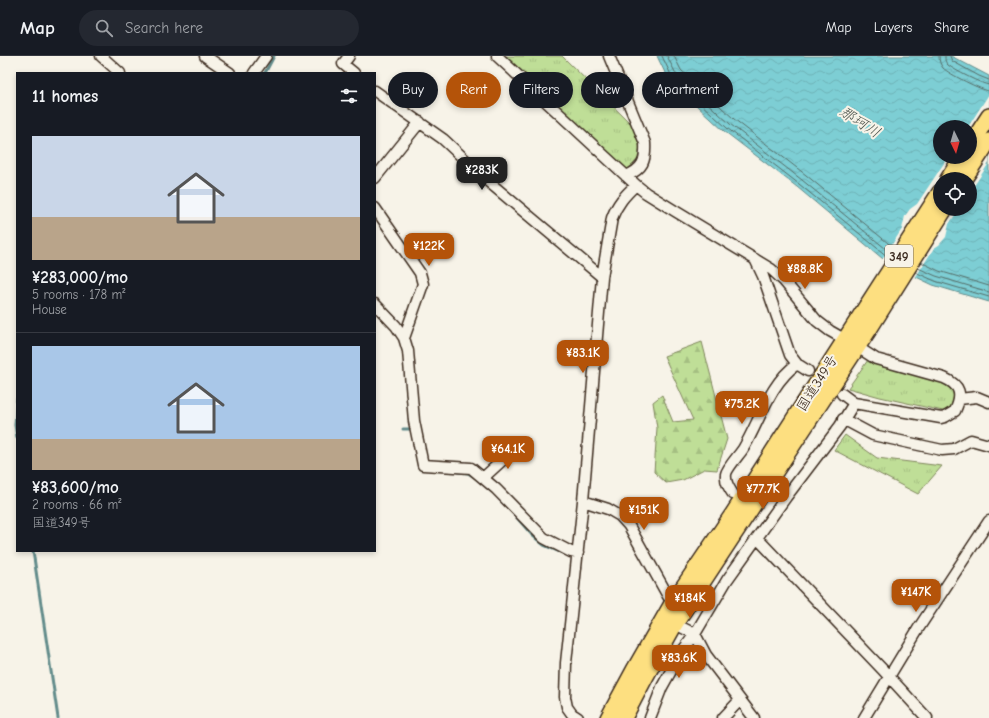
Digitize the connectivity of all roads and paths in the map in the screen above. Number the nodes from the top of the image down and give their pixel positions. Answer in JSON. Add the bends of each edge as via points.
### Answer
{"nodes":[{"id":1,"x":101,"y":56,"type":"edge"},
{"id":2,"x":205,"y":56,"type":"edge"},
{"id":3,"x":266,"y":56,"type":"edge"},
{"id":4,"x":349,"y":56,"type":"edge"},
{"id":5,"x":497,"y":56,"type":"edge"},
{"id":6,"x":609,"y":56,"type":"edge"},
{"id":7,"x":119,"y":72,"type":"edge"},
{"id":8,"x":229,"y":72,"type":"edge"},
{"id":9,"x":255,"y":72,"type":"edge"},
{"id":10,"x":353,"y":72,"type":"edge"},
{"id":11,"x":376,"y":95,"type":"edge"},
{"id":12,"x":989,"y":116,"type":"edge"},
{"id":13,"x":420,"y":122,"type":"junction"},
{"id":14,"x":977,"y":134,"type":"edge"},
{"id":15,"x":989,"y":141,"type":"edge"},
{"id":16,"x":969,"y":172,"type":"edge"},
{"id":17,"x":626,"y":176,"type":"junction"},
{"id":18,"x":376,"y":177,"type":"edge"},
{"id":19,"x":636,"y":185,"type":"junction"},
{"id":20,"x":933,"y":204,"type":"edge"},
{"id":21,"x":376,"y":209,"type":"edge"},
{"id":22,"x":940,"y":216,"type":"edge"},
{"id":23,"x":755,"y":259,"type":"junction"},
{"id":24,"x":602,"y":277,"type":"junction"},
{"id":25,"x":376,"y":305,"type":"edge"},
{"id":26,"x":864,"y":324,"type":"junction"},
{"id":27,"x":404,"y":338,"type":"junction"},
{"id":28,"x":851,"y":343,"type":"junction"},
{"id":29,"x":797,"y":364,"type":"junction"},
{"id":30,"x":808,"y":371,"type":"dead end"},
{"id":31,"x":842,"y":394,"type":"dead end"},
{"id":32,"x":959,"y":399,"type":"junction"},
{"id":33,"x":989,"y":402,"type":"edge"},
{"id":34,"x":854,"y":403,"type":"junction"},
{"id":35,"x":843,"y":419,"type":"junction"},
{"id":36,"x":519,"y":445,"type":"dead end"},
{"id":37,"x":989,"y":446,"type":"edge"},
{"id":38,"x":483,"y":478,"type":"junction"},
{"id":39,"x":733,"y":494,"type":"dead end"},
{"id":40,"x":583,"y":501,"type":"junction"},
{"id":41,"x":989,"y":521,"type":"edge"},
{"id":42,"x":757,"y":538,"type":"junction"},
{"id":43,"x":578,"y":554,"type":"junction"},
{"id":44,"x":674,"y":602,"type":"junction"},
{"id":45,"x":675,"y":624,"type":"junction"},
{"id":46,"x":696,"y":634,"type":"junction"},
{"id":47,"x":889,"y":676,"type":"junction"},
{"id":48,"x":740,"y":700,"type":"junction"},
{"id":49,"x":571,"y":717,"type":"edge"},
{"id":50,"x":608,"y":718,"type":"edge"},
{"id":51,"x":624,"y":718,"type":"edge"},
{"id":52,"x":650,"y":718,"type":"edge"},
{"id":53,"x":723,"y":718,"type":"edge"},
{"id":54,"x":754,"y":718,"type":"edge"},
{"id":55,"x":864,"y":718,"type":"edge"},
{"id":56,"x":927,"y":718,"type":"edge"}],
"edges":[{"from":1,"to":7,"type":"street"},
{"from":2,"to":8,"type":"street"},
{"from":3,"to":9,"type":"street"},
{"from":4,"to":10,"type":"street","via":[[343,64]]},
{"from":5,"to":17,"type":"street"},
{"from":6,"to":17,"type":"street","via":[[645,143],[645,158],[642,165]]},
{"from":11,"to":13,"type":"street"},
{"from":12,"to":14,"type":"highway"},
{"from":13,"to":18,"type":"street"},
{"from":13,"to":24,"type":"street"},
{"from":15,"to":16,"type":"highway"},
{"from":17,"to":19,"type":"street"},
{"from":19,"to":23,"type":"street"},
{"from":19,"to":24,"type":"street","via":[[626,195],[612,218]]},
{"from":20,"to":26,"type":"highway","name":"国道349号","number":"349"},
{"from":21,"to":27,"type":"street","via":[[420,273],[423,284]]},
{"from":22,"to":26,"type":"highway","name":"国道349号","number":"349"},
{"from":23,"to":28,"type":"street","via":[[784,281],[823,327]]},
{"from":23,"to":29,"type":"street","via":[[786,345]]},
{"from":24,"to":40,"type":"street"},
{"from":25,"to":27,"type":"street"},
{"from":26,"to":28,"type":"highway","name":"国道349号","number":"349"},
{"from":27,"to":38,"type":"street","via":[[408,351],[414,421],[423,465],[471,468]]},
{"from":28,"to":32,"type":"street","via":[[876,359],[952,382],[958,388]]},
{"from":28,"to":44,"type":"highway","name":"国道349号","number":"349"},
{"from":28,"to":45,"type":"highway","name":"国道349号","number":"349"},
{"from":29,"to":30,"type":"street"},
{"from":29,"to":39,"type":"street","via":[[787,371],[762,409],[743,448],[726,473],[727,485]]},
{"from":31,"to":34,"type":"street"},
{"from":32,"to":33,"type":"street","via":[[977,397]]},
{"from":32,"to":34,"type":"street","via":[[955,411],[941,418]]},
{"from":34,"to":35,"type":"street"},
{"from":35,"to":37,"type":"street","via":[[873,435],[942,450],[954,449],[971,440]]},
{"from":35,"to":42,"type":"street"},
{"from":36,"to":38,"type":"street"},
{"from":38,"to":43,"type":"street","via":[[544,538]]},
{"from":40,"to":43,"type":"street"},
{"from":40,"to":44,"type":"street","via":[[620,516],[629,526],[668,596]]},
{"from":41,"to":47,"type":"street"},
{"from":42,"to":46,"type":"street"},
{"from":42,"to":47,"type":"street"},
{"from":43,"to":49,"type":"street","via":[[565,684],[565,697]]},
{"from":44,"to":50,"type":"highway","name":"国道349号","number":"349"},
{"from":45,"to":46,"type":"street"},
{"from":45,"to":51,"type":"highway","name":"国道349号","number":"349"},
{"from":46,"to":48,"type":"street","via":[[706,655]]},
{"from":46,"to":52,"type":"street","via":[[681,653],[662,688]]},
{"from":47,"to":55,"type":"street"},
{"from":47,"to":56,"type":"street"},
{"from":48,"to":53,"type":"street"},
{"from":48,"to":54,"type":"street"}]}
